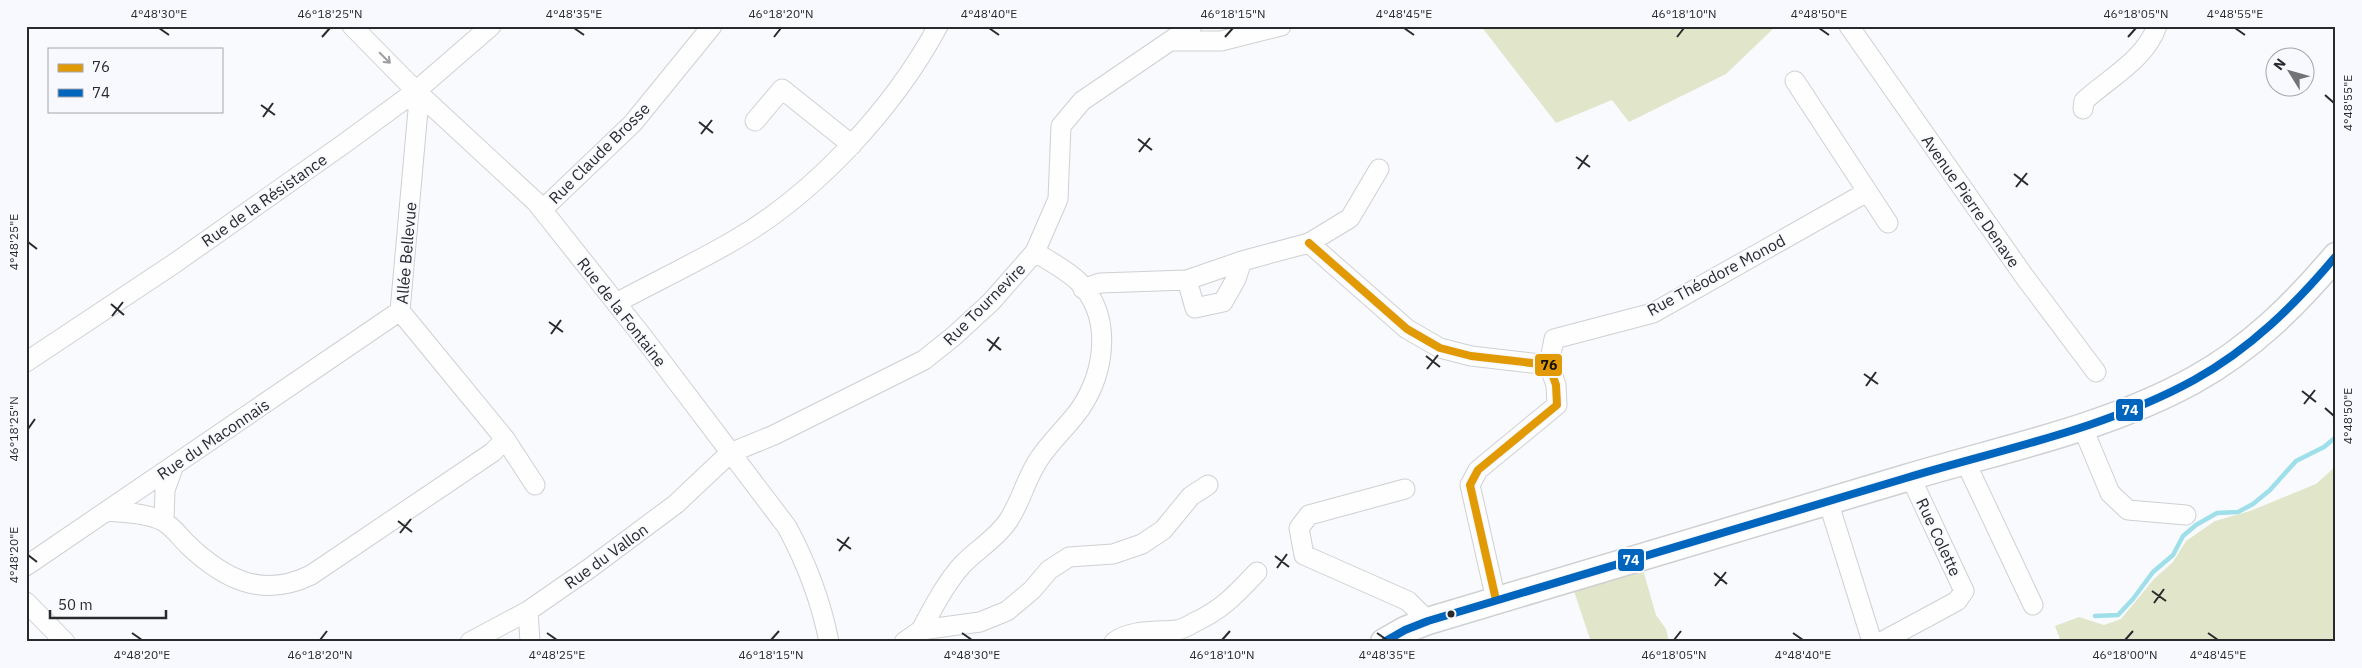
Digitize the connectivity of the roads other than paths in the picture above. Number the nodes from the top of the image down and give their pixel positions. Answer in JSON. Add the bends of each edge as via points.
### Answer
{"nodes":[{"id":1,"x":352,"y":26,"type":"edge"},
{"id":2,"x":491,"y":26,"type":"edge"},
{"id":3,"x":712,"y":26,"type":"edge"},
{"id":4,"x":938,"y":26,"type":"edge"},
{"id":5,"x":1192,"y":26,"type":"edge"},
{"id":6,"x":1281,"y":26,"type":"edge"},
{"id":7,"x":1849,"y":26,"type":"edge"},
{"id":8,"x":2157,"y":26,"type":"edge"},
{"id":9,"x":1173,"y":41,"type":"junction"},
{"id":10,"x":1795,"y":81,"type":"dead end"},
{"id":11,"x":416,"y":91,"type":"junction"},
{"id":12,"x":2083,"y":109,"type":"dead end"},
{"id":13,"x":755,"y":121,"type":"dead end"},
{"id":14,"x":852,"y":145,"type":"junction"},
{"id":15,"x":1380,"y":169,"type":"dead end"},
{"id":16,"x":1866,"y":192,"type":"junction"},
{"id":17,"x":542,"y":210,"type":"junction"},
{"id":18,"x":1888,"y":223,"type":"dead end"},
{"id":19,"x":1309,"y":242,"type":"junction"},
{"id":20,"x":1035,"y":252,"type":"junction"},
{"id":21,"x":2336,"y":256,"type":"edge"},
{"id":22,"x":1242,"y":261,"type":"junction"},
{"id":23,"x":1187,"y":280,"type":"junction"},
{"id":24,"x":1083,"y":289,"type":"junction"},
{"id":25,"x":616,"y":303,"type":"junction"},
{"id":26,"x":400,"y":311,"type":"junction"},
{"id":27,"x":26,"y":362,"type":"edge"},
{"id":28,"x":1549,"y":365,"type":"junction"},
{"id":29,"x":2096,"y":372,"type":"dead end"},
{"id":30,"x":2082,"y":426,"type":"junction"},
{"id":31,"x":505,"y":439,"type":"junction"},
{"id":32,"x":730,"y":453,"type":"junction"},
{"id":33,"x":1965,"y":461,"type":"junction"},
{"id":34,"x":174,"y":465,"type":"junction"},
{"id":35,"x":1910,"y":476,"type":"junction"},
{"id":36,"x":535,"y":485,"type":"dead end"},
{"id":37,"x":1208,"y":485,"type":"dead end"},
{"id":38,"x":1405,"y":489,"type":"dead end"},
{"id":39,"x":1828,"y":501,"type":"junction"},
{"id":40,"x":107,"y":511,"type":"junction"},
{"id":41,"x":2186,"y":515,"type":"dead end"},
{"id":42,"x":164,"y":522,"type":"junction"},
{"id":43,"x":26,"y":566,"type":"edge"},
{"id":44,"x":1257,"y":572,"type":"dead end"},
{"id":45,"x":1496,"y":600,"type":"junction"},
{"id":46,"x":26,"y":602,"type":"edge"},
{"id":47,"x":2033,"y":605,"type":"dead end"},
{"id":48,"x":528,"y":611,"type":"junction"},
{"id":49,"x":921,"y":630,"type":"junction"},
{"id":50,"x":1406,"y":634,"type":"edge"},
{"id":51,"x":65,"y":642,"type":"edge"},
{"id":52,"x":470,"y":642,"type":"edge"},
{"id":53,"x":530,"y":642,"type":"edge"},
{"id":54,"x":829,"y":642,"type":"edge"},
{"id":55,"x":904,"y":642,"type":"edge"},
{"id":56,"x":1114,"y":642,"type":"edge"},
{"id":57,"x":1874,"y":642,"type":"edge"},
{"id":58,"x":1881,"y":642,"type":"edge"}],
"edges":[{"from":1,"to":11,"type":"street","name":"Rue de la Fontaine","one_way":true},
{"from":2,"to":11,"type":"street","name":"Rue de la Résistance"},
{"from":3,"to":17,"type":"street","name":"Rue Claude Brosse","via":[[633,123]]},
{"from":4,"to":14,"type":"street","via":[[921,58]]},
{"from":5,"to":9,"type":"street"},
{"from":6,"to":9,"type":"street","via":[[1221,42]]},
{"from":7,"to":29,"type":"street","name":"Avenue Pierre Denave","via":[[2024,276]]},
{"from":8,"to":12,"type":"street","via":[[2136,58],[2084,101]]},
{"from":9,"to":20,"type":"street","via":[[1082,101],[1061,126],[1058,199]]},
{"from":10,"to":16,"type":"street"},
{"from":11,"to":17,"type":"street","name":"Rue de la Fontaine"},
{"from":11,"to":26,"type":"street","name":"Allée Bellevue","via":[[418,117]]},
{"from":11,"to":27,"type":"street","name":"Rue de la Résistance","via":[[175,263]]},
{"from":13,"to":14,"type":"street","via":[[782,89]]},
{"from":14,"to":25,"type":"street","via":[[798,196],[735,240]]},
{"from":15,"to":19,"type":"street","via":[[1350,218]]},
{"from":16,"to":18,"type":"street"},
{"from":16,"to":28,"type":"street","name":"Rue Théodore Monod","via":[[1653,313],[1554,339]]},
{"from":17,"to":25,"type":"street","name":"Rue de la Fontaine"},
{"from":19,"to":22,"type":"street"},
{"from":19,"to":28,"type":"street","via":[[1407,329],[1440,348],[1472,356]]},
{"from":20,"to":24,"type":"street","name":"Rue Tournevire"},
{"from":20,"to":32,"type":"street","name":"Rue Tournevire","via":[[991,302],[924,360],[774,435]]},
{"from":21,"to":30,"type":"main road","via":[[2275,322],[2232,355],[2156,399]]},
{"from":22,"to":23,"type":"street"},
{"from":22,"to":23,"type":"street","via":[[1236,280],[1223,302],[1195,308]]},
{"from":23,"to":24,"type":"street","via":[[1100,283]]},
{"from":24,"to":49,"type":"street","name":"Rue Tournevire","via":[[1093,304],[1102,333],[1102,352],[1094,382],[1079,409],[1037,461],[1008,521],[962,565],[943,590]]},
{"from":25,"to":32,"type":"street","name":"Rue de la Fontaine"},
{"from":26,"to":31,"type":"street","name":"Allée Bellevue"},
{"from":26,"to":34,"type":"street","name":"Rue du Maconnais"},
{"from":28,"to":45,"type":"street","name":"Rue Théodore Monod","via":[[1556,385],[1557,405],[1478,470],[1470,485]]},
{"from":30,"to":33,"type":"main road"},
{"from":30,"to":41,"type":"street","via":[[2110,493],[2128,510]]},
{"from":31,"to":36,"type":"street","name":"Allée Bellevue"},
{"from":31,"to":42,"type":"street","via":[[493,452],[296,582],[276,586],[249,584],[232,578],[212,566]]},
{"from":32,"to":48,"type":"street","name":"Rue du Vallon","via":[[676,504]]},
{"from":32,"to":54,"type":"street","name":"Rue de la Fontaine","via":[[787,527],[800,551],[816,590]]},
{"from":33,"to":35,"type":"main road"},
{"from":33,"to":47,"type":"street"},
{"from":34,"to":40,"type":"street","name":"Rue du Maconnais"},
{"from":34,"to":42,"type":"street","via":[[165,490]]},
{"from":35,"to":39,"type":"main road"},
{"from":35,"to":58,"type":"street","name":"Rue Colette","via":[[1964,591],[1957,601]]},
{"from":37,"to":49,"type":"street","via":[[1191,496],[1163,530],[1142,544],[1113,554],[1069,556],[1049,570],[1007,611],[980,622]]},
{"from":38,"to":50,"type":"street","via":[[1309,515],[1299,528],[1304,555],[1408,601]]},
{"from":39,"to":45,"type":"main road"},
{"from":39,"to":57,"type":"street"},
{"from":40,"to":42,"type":"street","via":[[140,514]]},
{"from":40,"to":43,"type":"street","name":"Rue du Maconnais"},
{"from":44,"to":56,"type":"street","via":[[1229,602],[1205,618],[1179,630],[1131,634]]},
{"from":45,"to":50,"type":"main road"},
{"from":46,"to":51,"type":"street"},
{"from":48,"to":52,"type":"street","name":"Rue du Vallon"},
{"from":48,"to":53,"type":"street"},
{"from":49,"to":55,"type":"street"}]}
